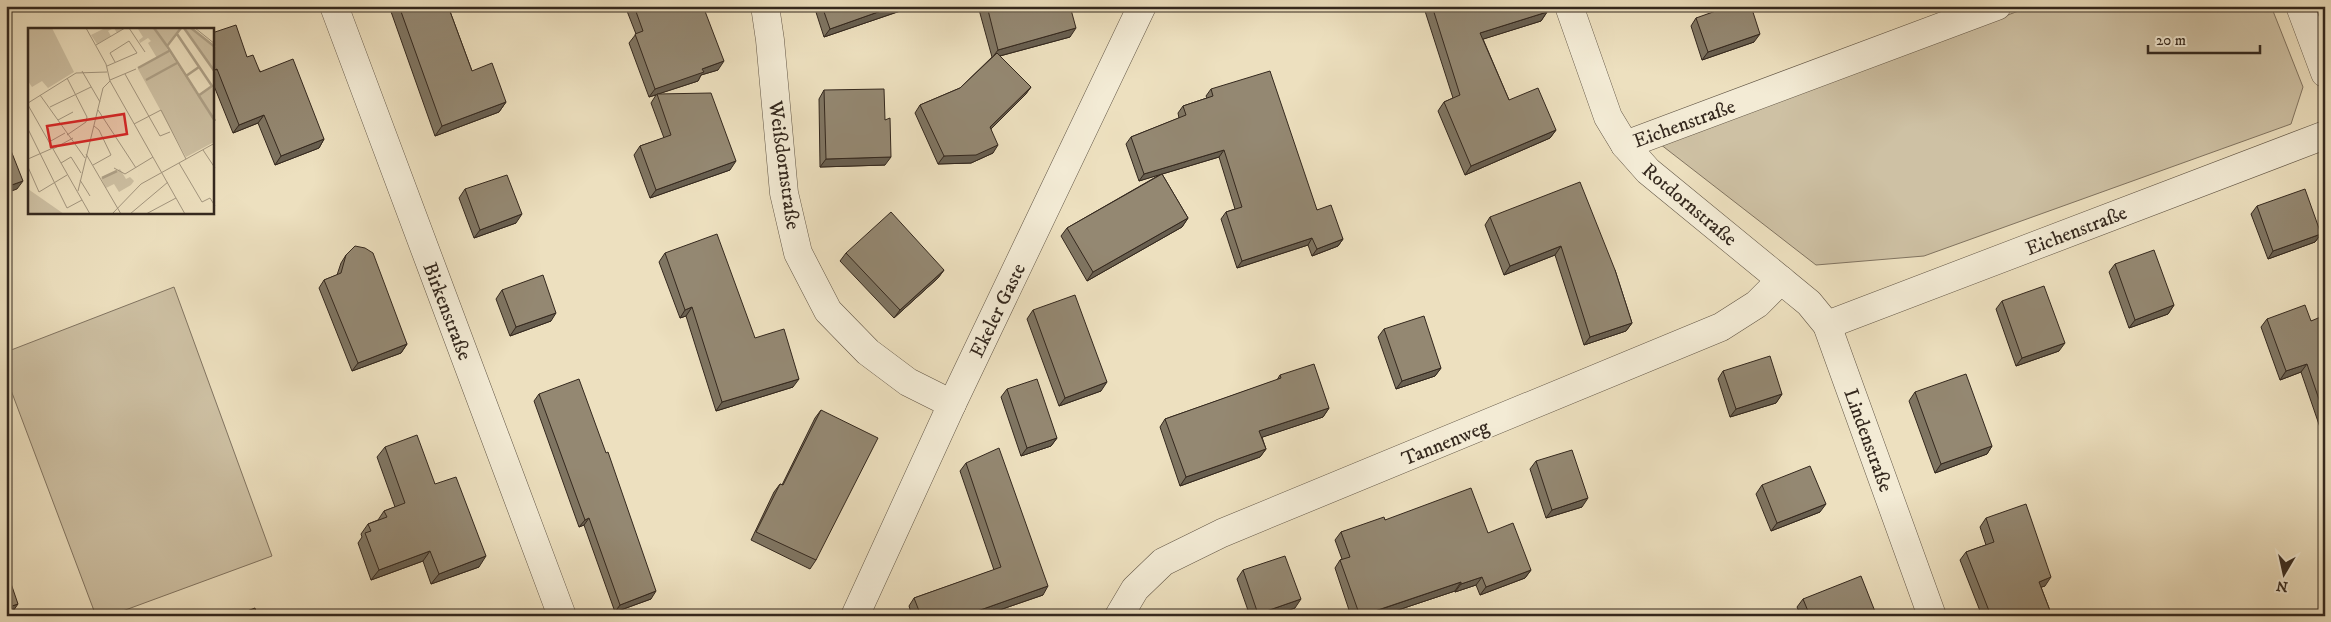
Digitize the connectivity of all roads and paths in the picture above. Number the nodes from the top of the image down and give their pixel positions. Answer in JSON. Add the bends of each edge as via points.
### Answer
{"nodes":[{"id":1,"x":334,"y":6,"type":"edge"},
{"id":2,"x":765,"y":6,"type":"edge"},
{"id":3,"x":1142,"y":6,"type":"edge"},
{"id":4,"x":1569,"y":6,"type":"edge"},
{"id":5,"x":1997,"y":6,"type":"edge"},
{"id":6,"x":2300,"y":6,"type":"edge"},
{"id":7,"x":2325,"y":73,"type":"edge"},
{"id":8,"x":2325,"y":135,"type":"edge"},
{"id":9,"x":1625,"y":145,"type":"junction"},
{"id":10,"x":1782,"y":280,"type":"junction"},
{"id":11,"x":1827,"y":325,"type":"junction"},
{"id":12,"x":952,"y":404,"type":"junction"},
{"id":13,"x":562,"y":616,"type":"edge"},
{"id":14,"x":855,"y":616,"type":"edge"},
{"id":15,"x":1119,"y":616,"type":"edge"},
{"id":16,"x":1932,"y":616,"type":"edge"}],
"edges":[{"from":1,"to":13,"type":"street","name":"Birkenstraße"},
{"from":2,"to":12,"type":"street","name":"Weißdornstraße","via":[[784,194],[798,253],[828,311],[868,352],[908,382]]},
{"from":3,"to":12,"type":"street","name":"Ekeler Gaste"},
{"from":4,"to":9,"type":"street","name":"Rotdornstraße","via":[[1608,117]]},
{"from":5,"to":9,"type":"street","name":"Eichenstraße"},
{"from":6,"to":7,"type":"street"},
{"from":8,"to":11,"type":"street","name":"Eichenstraße"},
{"from":9,"to":10,"type":"street","name":"Rotdornstraße","via":[[1648,171]]},
{"from":10,"to":11,"type":"street","name":"Lindenstraße","via":[[1809,303]]},
{"from":10,"to":15,"type":"street","name":"Tannenweg","via":[[1757,304],[1721,326],[1222,533],[1163,562],[1136,589]]},
{"from":11,"to":16,"type":"street","name":"Lindenstraße"},
{"from":12,"to":14,"type":"street","name":"Ekeler Gaste"}]}
